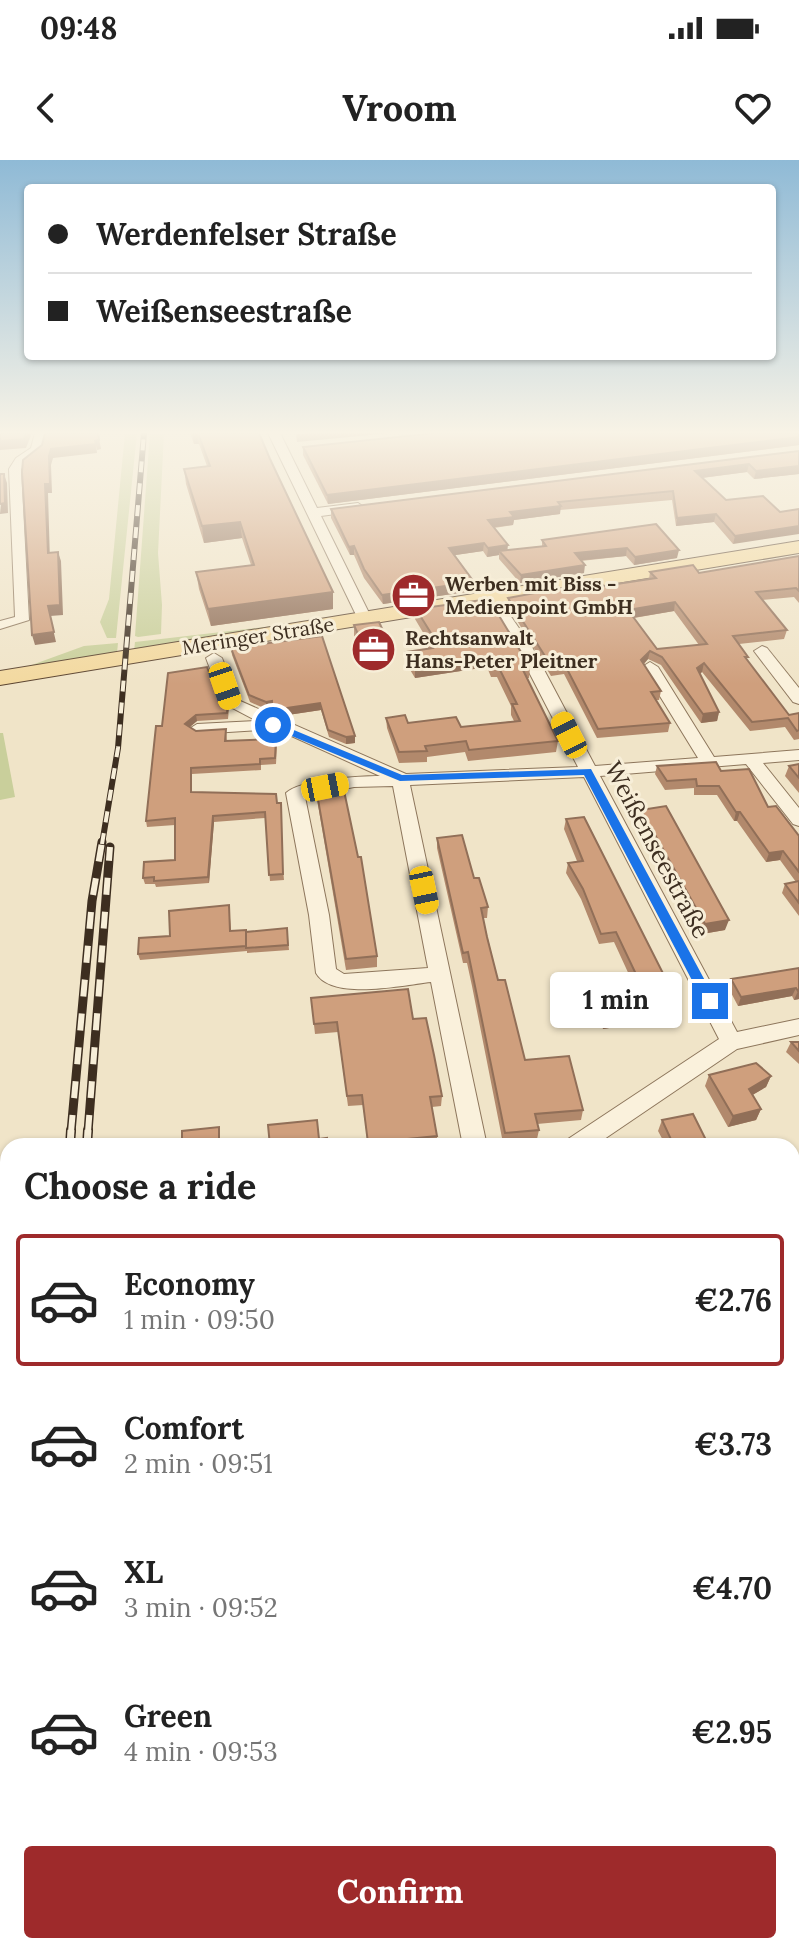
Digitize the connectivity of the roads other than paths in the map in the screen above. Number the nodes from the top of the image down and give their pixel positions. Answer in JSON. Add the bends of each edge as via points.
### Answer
{"nodes":[{"id":1,"x":18,"y":517,"type":"edge"},
{"id":2,"x":314,"y":517,"type":"edge"},
{"id":3,"x":799,"y":547,"type":"edge"},
{"id":4,"x":491,"y":598,"type":"junction"},
{"id":5,"x":365,"y":619,"type":"junction"},
{"id":6,"x":0,"y":625,"type":"edge"},
{"id":7,"x":762,"y":651,"type":"dead end"},
{"id":8,"x":214,"y":658,"type":"dead end"},
{"id":9,"x":650,"y":667,"type":"edge"},
{"id":10,"x":0,"y":678,"type":"edge"},
{"id":11,"x":799,"y":699,"type":"edge"},
{"id":12,"x":273,"y":725,"type":"junction"},
{"id":13,"x":197,"y":729,"type":"edge"},
{"id":14,"x":799,"y":755,"type":"edge"},
{"id":15,"x":751,"y":759,"type":"junction"},
{"id":16,"x":709,"y":762,"type":"junction"},
{"id":17,"x":587,"y":772,"type":"junction"},
{"id":18,"x":400,"y":778,"type":"junction"},
{"id":19,"x":799,"y":820,"type":"edge"},
{"id":20,"x":442,"y":974,"type":"junction"},
{"id":21,"x":799,"y":1027,"type":"edge"},
{"id":22,"x":731,"y":1042,"type":"junction"},
{"id":23,"x":473,"y":1138,"type":"edge"},
{"id":24,"x":588,"y":1138,"type":"edge"}],
"edges":[{"from":1,"to":6,"type":"street","via":[[22,620]]},
{"from":2,"to":5,"type":"street"},
{"from":3,"to":4,"type":"main road","name":"Meringer Straße"},
{"from":4,"to":5,"type":"main road","name":"Meringer Straße"},
{"from":4,"to":17,"type":"street","name":"Weißenseestraße","via":[[525,649]]},
{"from":5,"to":10,"type":"main road","name":"Meringer Straße"},
{"from":7,"to":11,"type":"street"},
{"from":8,"to":12,"type":"street","via":[[231,703]]},
{"from":9,"to":16,"type":"street"},
{"from":12,"to":13,"type":"street"},
{"from":12,"to":18,"type":"street"},
{"from":14,"to":15,"type":"street"},
{"from":15,"to":16,"type":"street"},
{"from":15,"to":19,"type":"street"},
{"from":16,"to":17,"type":"street"},
{"from":17,"to":18,"type":"street"},
{"from":17,"to":22,"type":"street","name":"Weißenseestraße"},
{"from":18,"to":20,"type":"street"},
{"from":18,"to":20,"type":"street","via":[[295,793],[326,973],[341,982]]},
{"from":20,"to":23,"type":"street"},
{"from":21,"to":22,"type":"street"},
{"from":22,"to":24,"type":"street"}]}
